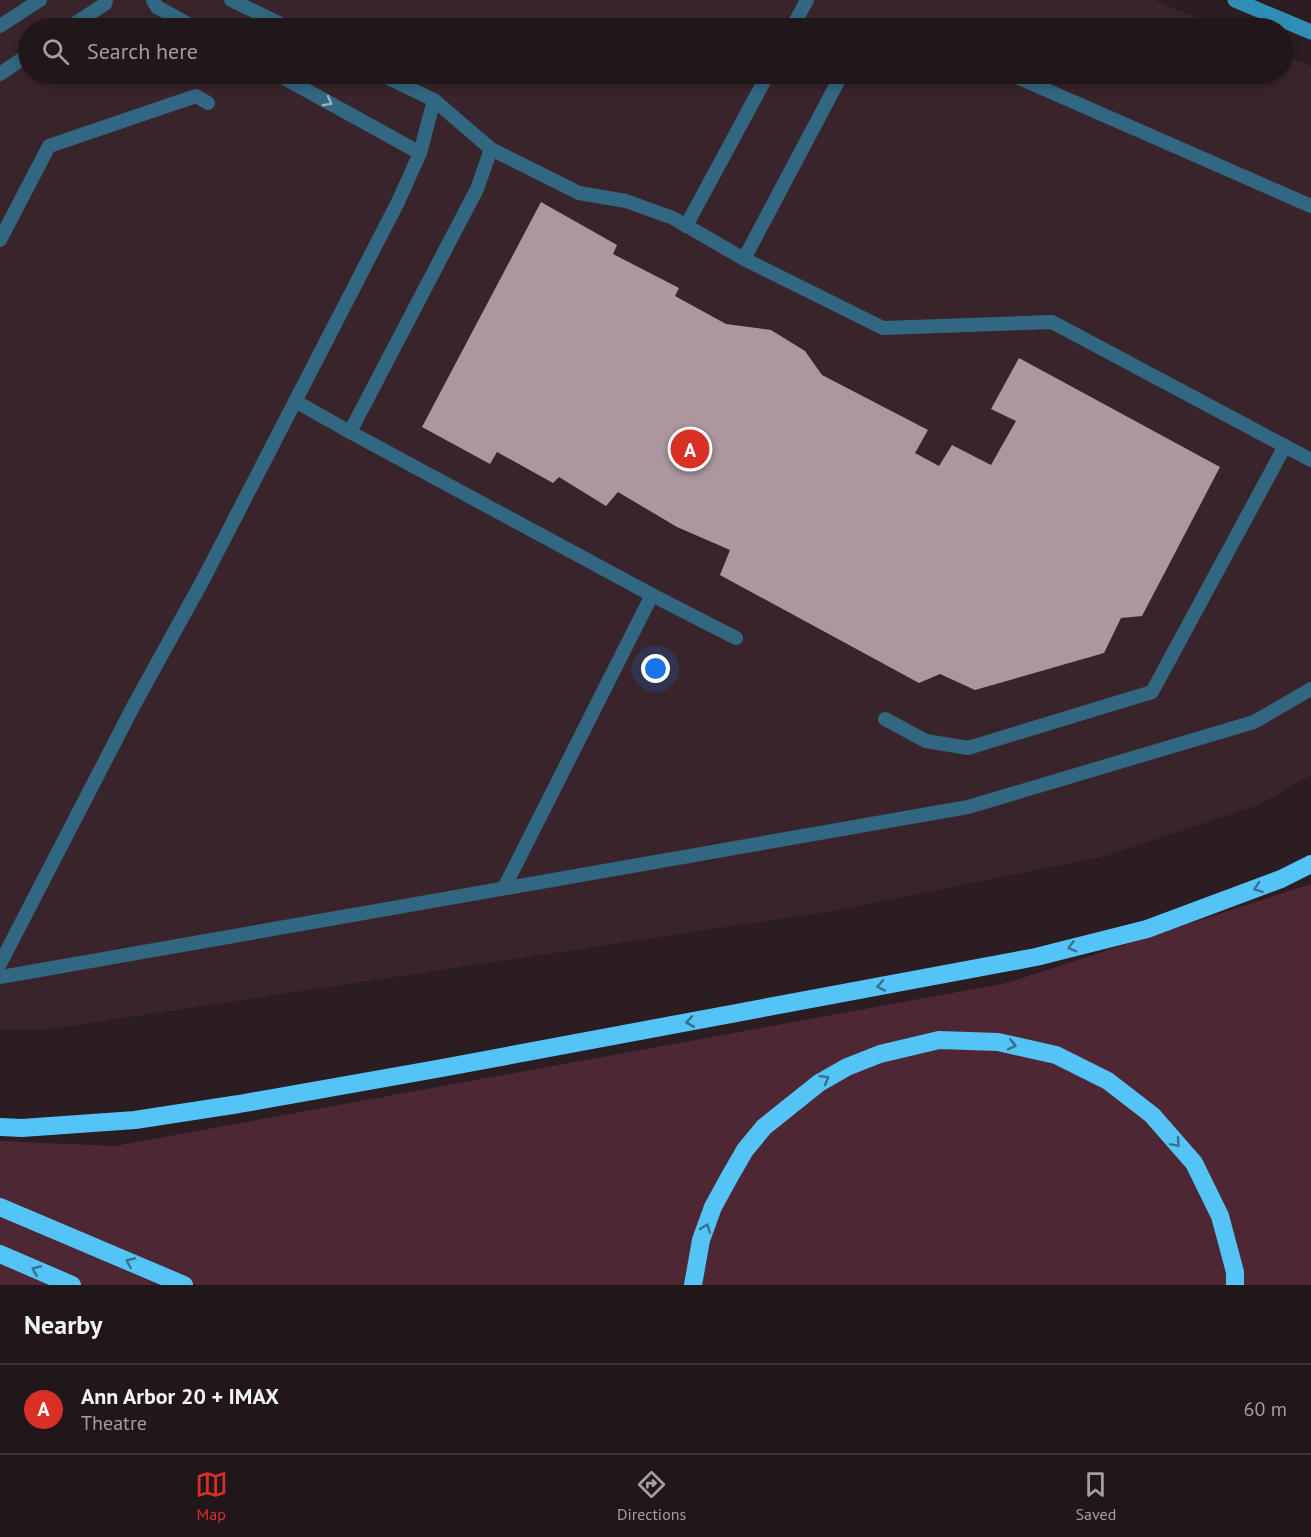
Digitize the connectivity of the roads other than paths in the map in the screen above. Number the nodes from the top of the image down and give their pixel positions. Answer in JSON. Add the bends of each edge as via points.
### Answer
{"nodes":[{"id":1,"x":40,"y":0,"type":"edge"},
{"id":2,"x":106,"y":0,"type":"edge"},
{"id":3,"x":153,"y":0,"type":"edge"},
{"id":4,"x":231,"y":0,"type":"edge"},
{"id":5,"x":807,"y":0,"type":"edge"},
{"id":6,"x":1235,"y":0,"type":"edge"},
{"id":7,"x":83,"y":18,"type":"edge"},
{"id":8,"x":176,"y":18,"type":"edge"},
{"id":9,"x":268,"y":18,"type":"edge"},
{"id":10,"x":797,"y":18,"type":"edge"},
{"id":11,"x":1278,"y":18,"type":"edge"},
{"id":12,"x":1293,"y":24,"type":"edge"},
{"id":13,"x":0,"y":26,"type":"edge"},
{"id":14,"x":1311,"y":32,"type":"edge"},
{"id":15,"x":18,"y":62,"type":"edge"},
{"id":16,"x":0,"y":74,"type":"edge"},
{"id":17,"x":295,"y":84,"type":"edge"},
{"id":18,"x":401,"y":84,"type":"edge"},
{"id":19,"x":763,"y":84,"type":"edge"},
{"id":20,"x":837,"y":84,"type":"edge"},
{"id":21,"x":1033,"y":84,"type":"edge"},
{"id":22,"x":434,"y":100,"type":"junction"},
{"id":23,"x":208,"y":103,"type":"dead end"},
{"id":24,"x":491,"y":149,"type":"junction"},
{"id":25,"x":420,"y":153,"type":"junction"},
{"id":26,"x":1311,"y":206,"type":"edge"},
{"id":27,"x":686,"y":226,"type":"junction"},
{"id":28,"x":0,"y":240,"type":"edge"},
{"id":29,"x":744,"y":259,"type":"junction"},
{"id":30,"x":295,"y":401,"type":"junction"},
{"id":31,"x":350,"y":432,"type":"junction"},
{"id":32,"x":1285,"y":446,"type":"junction"},
{"id":33,"x":1311,"y":460,"type":"edge"},
{"id":34,"x":652,"y":595,"type":"junction"},
{"id":35,"x":736,"y":638,"type":"dead end"},
{"id":36,"x":1311,"y":689,"type":"edge"},
{"id":37,"x":885,"y":719,"type":"dead end"},
{"id":38,"x":1311,"y":864,"type":"edge"},
{"id":39,"x":504,"y":888,"type":"junction"},
{"id":40,"x":0,"y":964,"type":"edge"},
{"id":41,"x":0,"y":977,"type":"edge"},
{"id":42,"x":0,"y":1126,"type":"edge"},
{"id":43,"x":0,"y":1207,"type":"edge"},
{"id":44,"x":0,"y":1254,"type":"edge"},
{"id":45,"x":72,"y":1285,"type":"edge"},
{"id":46,"x":184,"y":1285,"type":"edge"},
{"id":47,"x":693,"y":1285,"type":"edge"},
{"id":48,"x":1235,"y":1285,"type":"edge"}],
"edges":[{"from":1,"to":13,"type":"lane"},
{"from":2,"to":7,"type":"lane"},
{"from":3,"to":8,"type":"lane","via":[[156,7]]},
{"from":4,"to":9,"type":"lane"},
{"from":5,"to":10,"type":"lane"},
{"from":6,"to":11,"type":"main road"},
{"from":12,"to":14,"type":"main road"},
{"from":15,"to":16,"type":"lane"},
{"from":17,"to":25,"type":"lane","one_way":true},
{"from":18,"to":22,"type":"lane"},
{"from":19,"to":27,"type":"lane"},
{"from":20,"to":29,"type":"lane"},
{"from":21,"to":26,"type":"lane"},
{"from":22,"to":24,"type":"lane"},
{"from":22,"to":25,"type":"lane"},
{"from":23,"to":28,"type":"lane","via":[[196,96],[49,146]]},
{"from":24,"to":27,"type":"lane","via":[[579,193],[626,201]]},
{"from":24,"to":31,"type":"lane","via":[[477,189]]},
{"from":25,"to":30,"type":"lane"},
{"from":27,"to":29,"type":"lane"},
{"from":29,"to":32,"type":"lane","via":[[883,328],[1052,322]]},
{"from":30,"to":31,"type":"lane"},
{"from":30,"to":40,"type":"lane"},
{"from":31,"to":34,"type":"lane"},
{"from":32,"to":33,"type":"lane"},
{"from":32,"to":37,"type":"lane","via":[[1152,692],[968,748],[926,741]]},
{"from":34,"to":35,"type":"lane"},
{"from":34,"to":39,"type":"lane"},
{"from":36,"to":39,"type":"lane","via":[[1254,722],[968,807]]},
{"from":38,"to":42,"type":"highway","one_way":true,"via":[[1146,929],[1036,957],[239,1104],[135,1120]]},
{"from":39,"to":41,"type":"lane"},
{"from":46,"to":43,"type":"highway","one_way":true},
{"from":45,"to":44,"type":"highway","one_way":true},
{"from":47,"to":48,"type":"highway","one_way":true,"via":[[701,1240],[713,1207],[745,1150],[764,1127],[819,1083],[847,1067],[880,1054],[939,1040],[998,1042],[1056,1055],[1108,1081],[1152,1115],[1194,1163],[1220,1216]]}]}
